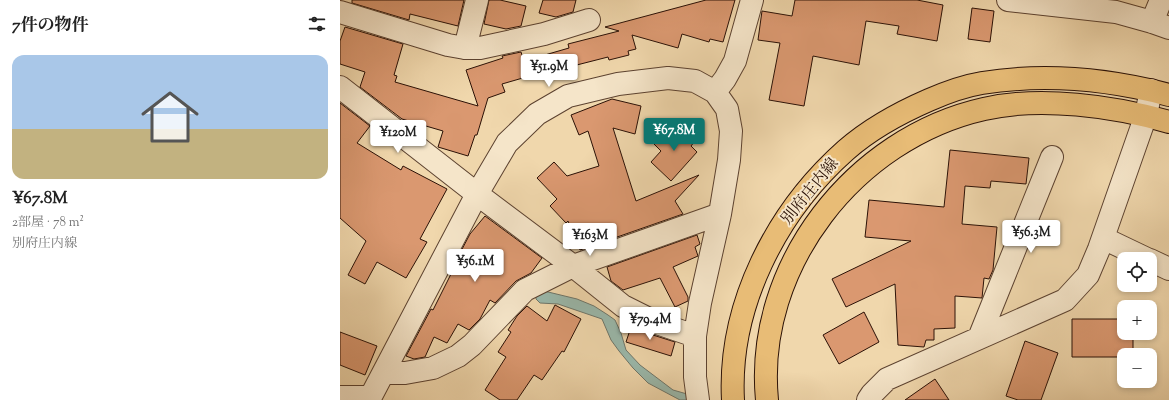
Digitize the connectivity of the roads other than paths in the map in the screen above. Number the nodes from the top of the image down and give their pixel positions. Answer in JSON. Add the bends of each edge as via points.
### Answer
{"nodes":[{"id":1,"x":477,"y":0,"type":"edge"},
{"id":2,"x":752,"y":0,"type":"edge"},
{"id":3,"x":1161,"y":0,"type":"edge"},
{"id":4,"x":1022,"y":1,"type":"edge"},
{"id":5,"x":1118,"y":6,"type":"edge"},
{"id":6,"x":340,"y":12,"type":"edge"},
{"id":7,"x":589,"y":20,"type":"dead end"},
{"id":8,"x":1160,"y":25,"type":"edge"},
{"id":9,"x":465,"y":48,"type":"junction"},
{"id":10,"x":340,"y":87,"type":"edge"},
{"id":11,"x":715,"y":92,"type":"junction"},
{"id":12,"x":1160,"y":93,"type":"edge"},
{"id":13,"x":1146,"y":115,"type":"junction"},
{"id":14,"x":1169,"y":122,"type":"edge"},
{"id":15,"x":1052,"y":157,"type":"dead end"},
{"id":16,"x":477,"y":194,"type":"junction"},
{"id":17,"x":720,"y":214,"type":"junction"},
{"id":18,"x":1103,"y":238,"type":"junction"},
{"id":19,"x":1132,"y":252,"type":"edge"},
{"id":20,"x":1157,"y":264,"type":"edge"},
{"id":21,"x":573,"y":266,"type":"junction"},
{"id":22,"x":1169,"y":269,"type":"edge"},
{"id":23,"x":695,"y":336,"type":"junction"},
{"id":24,"x":979,"y":338,"type":"junction"},
{"id":25,"x":384,"y":373,"type":"junction"},
{"id":26,"x":733,"y":391,"type":"edge"},
{"id":27,"x":340,"y":398,"type":"edge"},
{"id":28,"x":370,"y":399,"type":"edge"},
{"id":29,"x":698,"y":400,"type":"edge"},
{"id":30,"x":767,"y":400,"type":"edge"},
{"id":31,"x":868,"y":400,"type":"edge"}],
"edges":[{"from":1,"to":9,"type":"street"},
{"from":2,"to":11,"type":"street","via":[[735,61]]},
{"from":3,"to":8,"type":"street"},
{"from":4,"to":5,"type":"street"},
{"from":5,"to":8,"type":"street"},
{"from":6,"to":9,"type":"street"},
{"from":7,"to":9,"type":"street","via":[[544,34],[480,48]]},
{"from":10,"to":16,"type":"street"},
{"from":11,"to":16,"type":"street","via":[[695,81],[668,78],[618,84],[568,96],[537,114],[507,143]]},
{"from":11,"to":17,"type":"street","via":[[727,109],[731,131]]},
{"from":12,"to":13,"type":"street"},
{"from":12,"to":26,"type":"main road","name":"別府庄内線","via":[[1102,81],[1020,79],[981,84],[943,94],[877,126],[821,174],[795,206],[772,241],[743,310],[736,345]]},
{"from":13,"to":14,"type":"main road","name":"別府庄内線"},
{"from":13,"to":18,"type":"street"},
{"from":13,"to":30,"type":"main road","name":"別府庄内線","via":[[1100,107],[1060,104],[1021,104],[985,108],[922,131],[868,166],[823,214],[795,257],[773,317],[767,349]]},
{"from":15,"to":24,"type":"street"},
{"from":16,"to":21,"type":"street"},
{"from":16,"to":25,"type":"street"},
{"from":17,"to":21,"type":"street"},
{"from":17,"to":23,"type":"street"},
{"from":18,"to":19,"type":"street"},
{"from":18,"to":24,"type":"street","via":[[1088,275],[1065,300]]},
{"from":20,"to":22,"type":"street"},
{"from":21,"to":23,"type":"street","via":[[623,306],[657,323]]},
{"from":21,"to":25,"type":"street","via":[[525,290],[458,356],[433,368],[405,373]]},
{"from":23,"to":29,"type":"street"},
{"from":24,"to":31,"type":"street","via":[[887,379]]},
{"from":25,"to":28,"type":"street"},
{"from":27,"to":28,"type":"street"}]}
